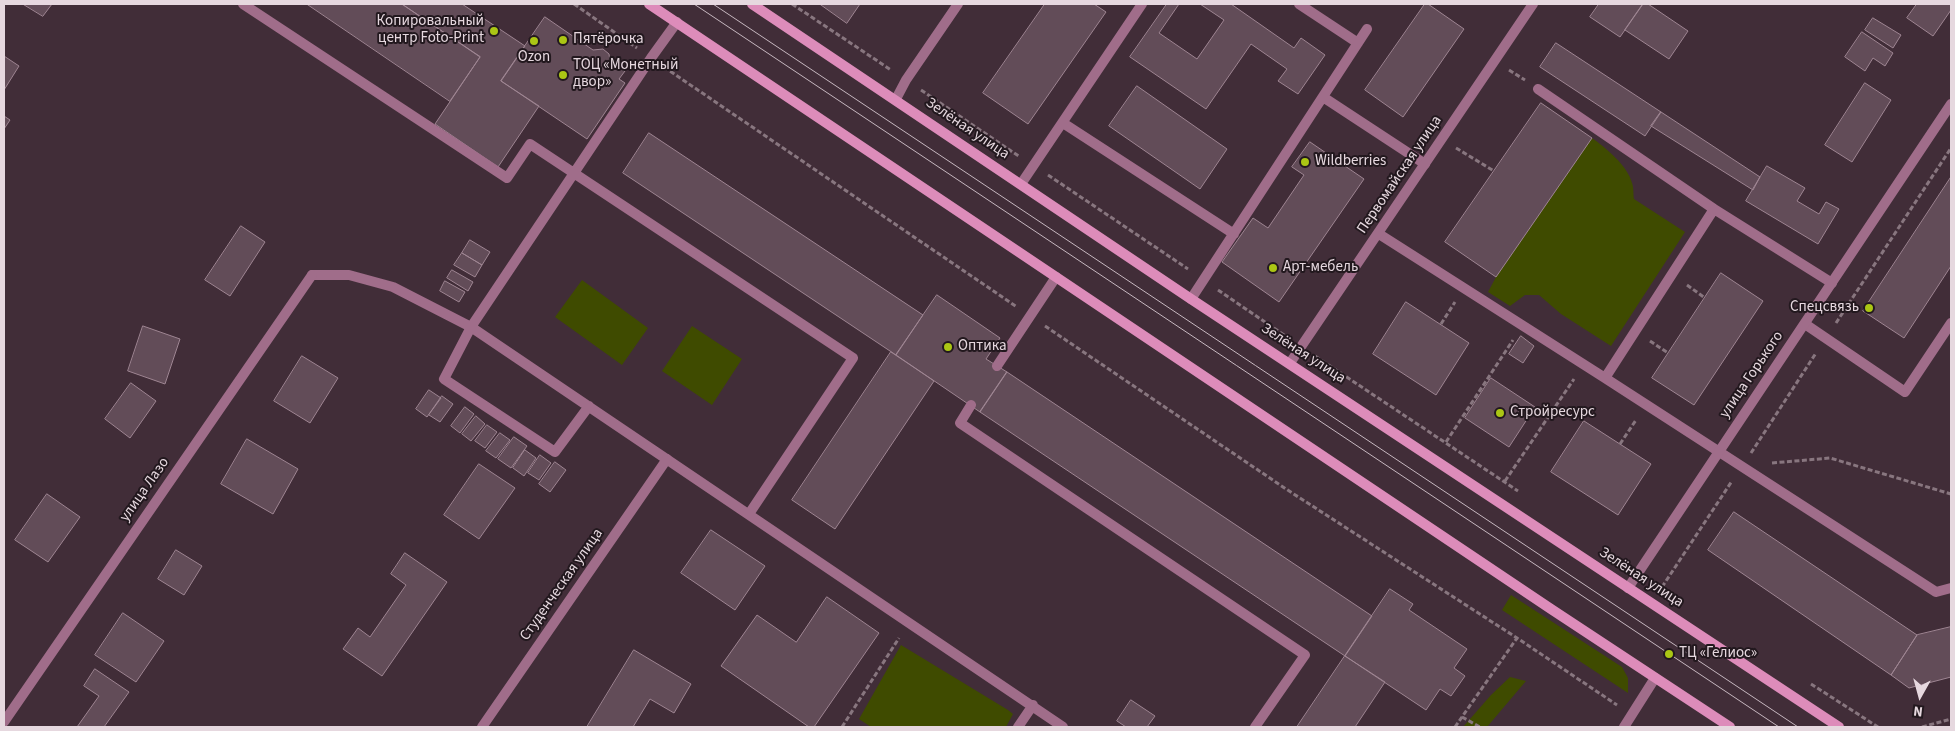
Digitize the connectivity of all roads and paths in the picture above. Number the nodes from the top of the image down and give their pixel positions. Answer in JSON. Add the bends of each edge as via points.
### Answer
{"nodes":[{"id":1,"x":243,"y":4,"type":"edge"},
{"id":2,"x":574,"y":4,"type":"edge"},
{"id":3,"x":649,"y":4,"type":"edge"},
{"id":4,"x":752,"y":4,"type":"edge"},
{"id":5,"x":792,"y":4,"type":"edge"},
{"id":6,"x":958,"y":4,"type":"edge"},
{"id":7,"x":1142,"y":4,"type":"edge"},
{"id":8,"x":1299,"y":4,"type":"edge"},
{"id":9,"x":1533,"y":4,"type":"edge"},
{"id":10,"x":677,"y":22,"type":"junction"},
{"id":11,"x":1367,"y":30,"type":"dead end"},
{"id":12,"x":1358,"y":43,"type":"junction"},
{"id":13,"x":651,"y":58,"type":"junction"},
{"id":14,"x":1495,"y":61,"type":"junction"},
{"id":15,"x":906,"y":80,"type":"junction"},
{"id":16,"x":1538,"y":89,"type":"joint"},
{"id":17,"x":1323,"y":97,"type":"junction"},
{"id":18,"x":896,"y":99,"type":"junction"},
{"id":19,"x":1951,"y":104,"type":"edge"},
{"id":20,"x":1063,"y":123,"type":"junction"},
{"id":21,"x":1442,"y":140,"type":"junction"},
{"id":22,"x":1951,"y":148,"type":"edge"},
{"id":23,"x":1425,"y":164,"type":"junction"},
{"id":24,"x":1034,"y":166,"type":"junction"},
{"id":25,"x":1494,"y":171,"type":"dead end"},
{"id":26,"x":574,"y":173,"type":"junction"},
{"id":27,"x":1021,"y":184,"type":"junction"},
{"id":28,"x":1714,"y":209,"type":"junction"},
{"id":29,"x":1234,"y":234,"type":"junction"},
{"id":30,"x":1379,"y":234,"type":"junction"},
{"id":31,"x":1056,"y":277,"type":"junction"},
{"id":32,"x":1204,"y":280,"type":"junction"},
{"id":33,"x":1832,"y":283,"type":"junction"},
{"id":34,"x":1464,"y":287,"type":"junction"},
{"id":35,"x":1191,"y":299,"type":"junction"},
{"id":36,"x":1030,"y":316,"type":"junction"},
{"id":37,"x":1951,"y":323,"type":"edge"},
{"id":38,"x":1440,"y":324,"type":"dead end"},
{"id":39,"x":1522,"y":324,"type":"junction"},
{"id":40,"x":1804,"y":324,"type":"junction"},
{"id":41,"x":471,"y":327,"type":"junction"},
{"id":42,"x":1826,"y":338,"type":"junction"},
{"id":43,"x":1302,"y":347,"type":"junction"},
{"id":44,"x":1290,"y":363,"type":"junction"},
{"id":45,"x":1584,"y":364,"type":"junction"},
{"id":46,"x":997,"y":366,"type":"dead end"},
{"id":47,"x":1605,"y":378,"type":"junction"},
{"id":48,"x":1646,"y":404,"type":"junction"},
{"id":49,"x":589,"y":406,"type":"junction"},
{"id":50,"x":971,"y":406,"type":"dead end"},
{"id":51,"x":1446,"y":442,"type":"junction"},
{"id":52,"x":1620,"y":444,"type":"dead end"},
{"id":53,"x":1719,"y":451,"type":"junction"},
{"id":54,"x":668,"y":459,"type":"junction"},
{"id":55,"x":1742,"y":466,"type":"junction"},
{"id":56,"x":1504,"y":481,"type":"junction"},
{"id":57,"x":1520,"y":492,"type":"dead end"},
{"id":58,"x":1951,"y":494,"type":"edge"},
{"id":59,"x":749,"y":514,"type":"junction"},
{"id":60,"x":1638,"y":572,"type":"junction"},
{"id":61,"x":1662,"y":587,"type":"junction"},
{"id":62,"x":1628,"y":588,"type":"junction"},
{"id":63,"x":1951,"y":588,"type":"edge"},
{"id":64,"x":1670,"y":592,"type":"dead end"},
{"id":65,"x":909,"y":623,"type":"junction"},
{"id":66,"x":1516,"y":638,"type":"junction"},
{"id":67,"x":1655,"y":678,"type":"junction"},
{"id":68,"x":1803,"y":679,"type":"dead end"},
{"id":69,"x":1033,"y":705,"type":"junction"},
{"id":70,"x":1632,"y":715,"type":"junction"},
{"id":71,"x":1462,"y":716,"type":"junction"},
{"id":72,"x":1951,"y":719,"type":"edge"},
{"id":73,"x":4,"y":722,"type":"edge"},
{"id":74,"x":482,"y":727,"type":"edge"},
{"id":75,"x":842,"y":727,"type":"edge"},
{"id":76,"x":1018,"y":727,"type":"edge"},
{"id":77,"x":1063,"y":727,"type":"edge"},
{"id":78,"x":1255,"y":727,"type":"edge"},
{"id":79,"x":1455,"y":727,"type":"edge"},
{"id":80,"x":1480,"y":727,"type":"edge"},
{"id":81,"x":1624,"y":727,"type":"edge"},
{"id":82,"x":1730,"y":727,"type":"edge"},
{"id":83,"x":1839,"y":727,"type":"edge"},
{"id":84,"x":1878,"y":727,"type":"edge"},
{"id":85,"x":1922,"y":727,"type":"edge"}],
"edges":[{"from":1,"to":26,"type":"street","via":[[507,178],[530,144]]},
{"from":2,"to":13,"type":"path"},
{"from":3,"to":10,"type":"street"},
{"from":4,"to":18,"type":"street","name":"Зелёная улица"},
{"from":5,"to":15,"type":"path"},
{"from":6,"to":15,"type":"street"},
{"from":7,"to":20,"type":"street"},
{"from":8,"to":12,"type":"street"},
{"from":9,"to":14,"type":"street","name":"Первомайская улица"},
{"from":10,"to":13,"type":"street"},
{"from":10,"to":31,"type":"street"},
{"from":11,"to":12,"type":"street"},
{"from":12,"to":17,"type":"street"},
{"from":13,"to":26,"type":"street"},
{"from":13,"to":36,"type":"path"},
{"from":14,"to":16,"type":"path"},
{"from":14,"to":21,"type":"street","name":"Первомайская улица"},
{"from":15,"to":18,"type":"street"},
{"from":15,"to":24,"type":"path"},
{"from":16,"to":28,"type":"street"},
{"from":17,"to":23,"type":"street"},
{"from":17,"to":29,"type":"street"},
{"from":18,"to":27,"type":"street","name":"Зелёная улица"},
{"from":19,"to":33,"type":"street","name":"улица Горького"},
{"from":20,"to":24,"type":"street"},
{"from":20,"to":29,"type":"street"},
{"from":21,"to":23,"type":"street","name":"Первомайская улица"},
{"from":21,"to":25,"type":"path"},
{"from":22,"to":42,"type":"path"},
{"from":23,"to":30,"type":"street","name":"Первомайская улица"},
{"from":24,"to":27,"type":"street"},
{"from":24,"to":32,"type":"path"},
{"from":26,"to":41,"type":"street"},
{"from":26,"to":59,"type":"street","via":[[853,358]]},
{"from":27,"to":35,"type":"street","name":"Зелёная улица"},
{"from":28,"to":33,"type":"street"},
{"from":28,"to":47,"type":"street"},
{"from":29,"to":32,"type":"street"},
{"from":30,"to":34,"type":"street"},
{"from":30,"to":43,"type":"street","name":"Первомайская улица"},
{"from":31,"to":36,"type":"street"},
{"from":31,"to":67,"type":"street"},
{"from":32,"to":35,"type":"street"},
{"from":32,"to":43,"type":"path"},
{"from":33,"to":40,"type":"street","name":"улица Горького"},
{"from":34,"to":38,"type":"path"},
{"from":34,"to":39,"type":"street"},
{"from":35,"to":44,"type":"street","name":"Зелёная улица"},
{"from":36,"to":46,"type":"street"},
{"from":36,"to":66,"type":"path","via":[[1286,489]]},
{"from":37,"to":42,"type":"street","via":[[1905,392]]},
{"from":39,"to":45,"type":"street"},
{"from":39,"to":51,"type":"path"},
{"from":40,"to":42,"type":"street"},
{"from":40,"to":53,"type":"street","name":"улица Горького"},
{"from":41,"to":49,"type":"street"},
{"from":41,"to":49,"type":"street","via":[[444,378],[555,452]]},
{"from":41,"to":73,"type":"street","name":"улица Лазо","via":[[393,287],[349,275],[312,275]]},
{"from":42,"to":55,"type":"path"},
{"from":43,"to":44,"type":"street","name":"Первомайская улица"},
{"from":43,"to":51,"type":"path"},
{"from":44,"to":62,"type":"street","name":"Зелёная улица"},
{"from":45,"to":47,"type":"street"},
{"from":45,"to":56,"type":"path"},
{"from":47,"to":48,"type":"street"},
{"from":48,"to":52,"type":"path"},
{"from":48,"to":53,"type":"street"},
{"from":49,"to":54,"type":"street"},
{"from":50,"to":78,"type":"street","via":[[960,423],[1305,655]]},
{"from":51,"to":56,"type":"path"},
{"from":53,"to":55,"type":"street"},
{"from":53,"to":60,"type":"street","name":"улица Горького"},
{"from":54,"to":59,"type":"street"},
{"from":54,"to":74,"type":"street","name":"Студенческая улица"},
{"from":55,"to":58,"type":"path","via":[[1830,458]]},
{"from":55,"to":61,"type":"path"},
{"from":55,"to":63,"type":"street","via":[[1936,592]]},
{"from":56,"to":57,"type":"path"},
{"from":59,"to":65,"type":"street"},
{"from":60,"to":61,"type":"path"},
{"from":60,"to":62,"type":"street","name":"улица Горького"},
{"from":61,"to":64,"type":"path"},
{"from":62,"to":83,"type":"street","name":"Зелёная улица"},
{"from":65,"to":69,"type":"street"},
{"from":65,"to":75,"type":"path"},
{"from":66,"to":70,"type":"path"},
{"from":66,"to":71,"type":"path"},
{"from":67,"to":70,"type":"street"},
{"from":67,"to":82,"type":"street"},
{"from":68,"to":84,"type":"path"},
{"from":69,"to":76,"type":"street"},
{"from":69,"to":77,"type":"street"},
{"from":70,"to":81,"type":"street"},
{"from":71,"to":79,"type":"path"},
{"from":71,"to":80,"type":"path"},
{"from":72,"to":85,"type":"path"}]}
